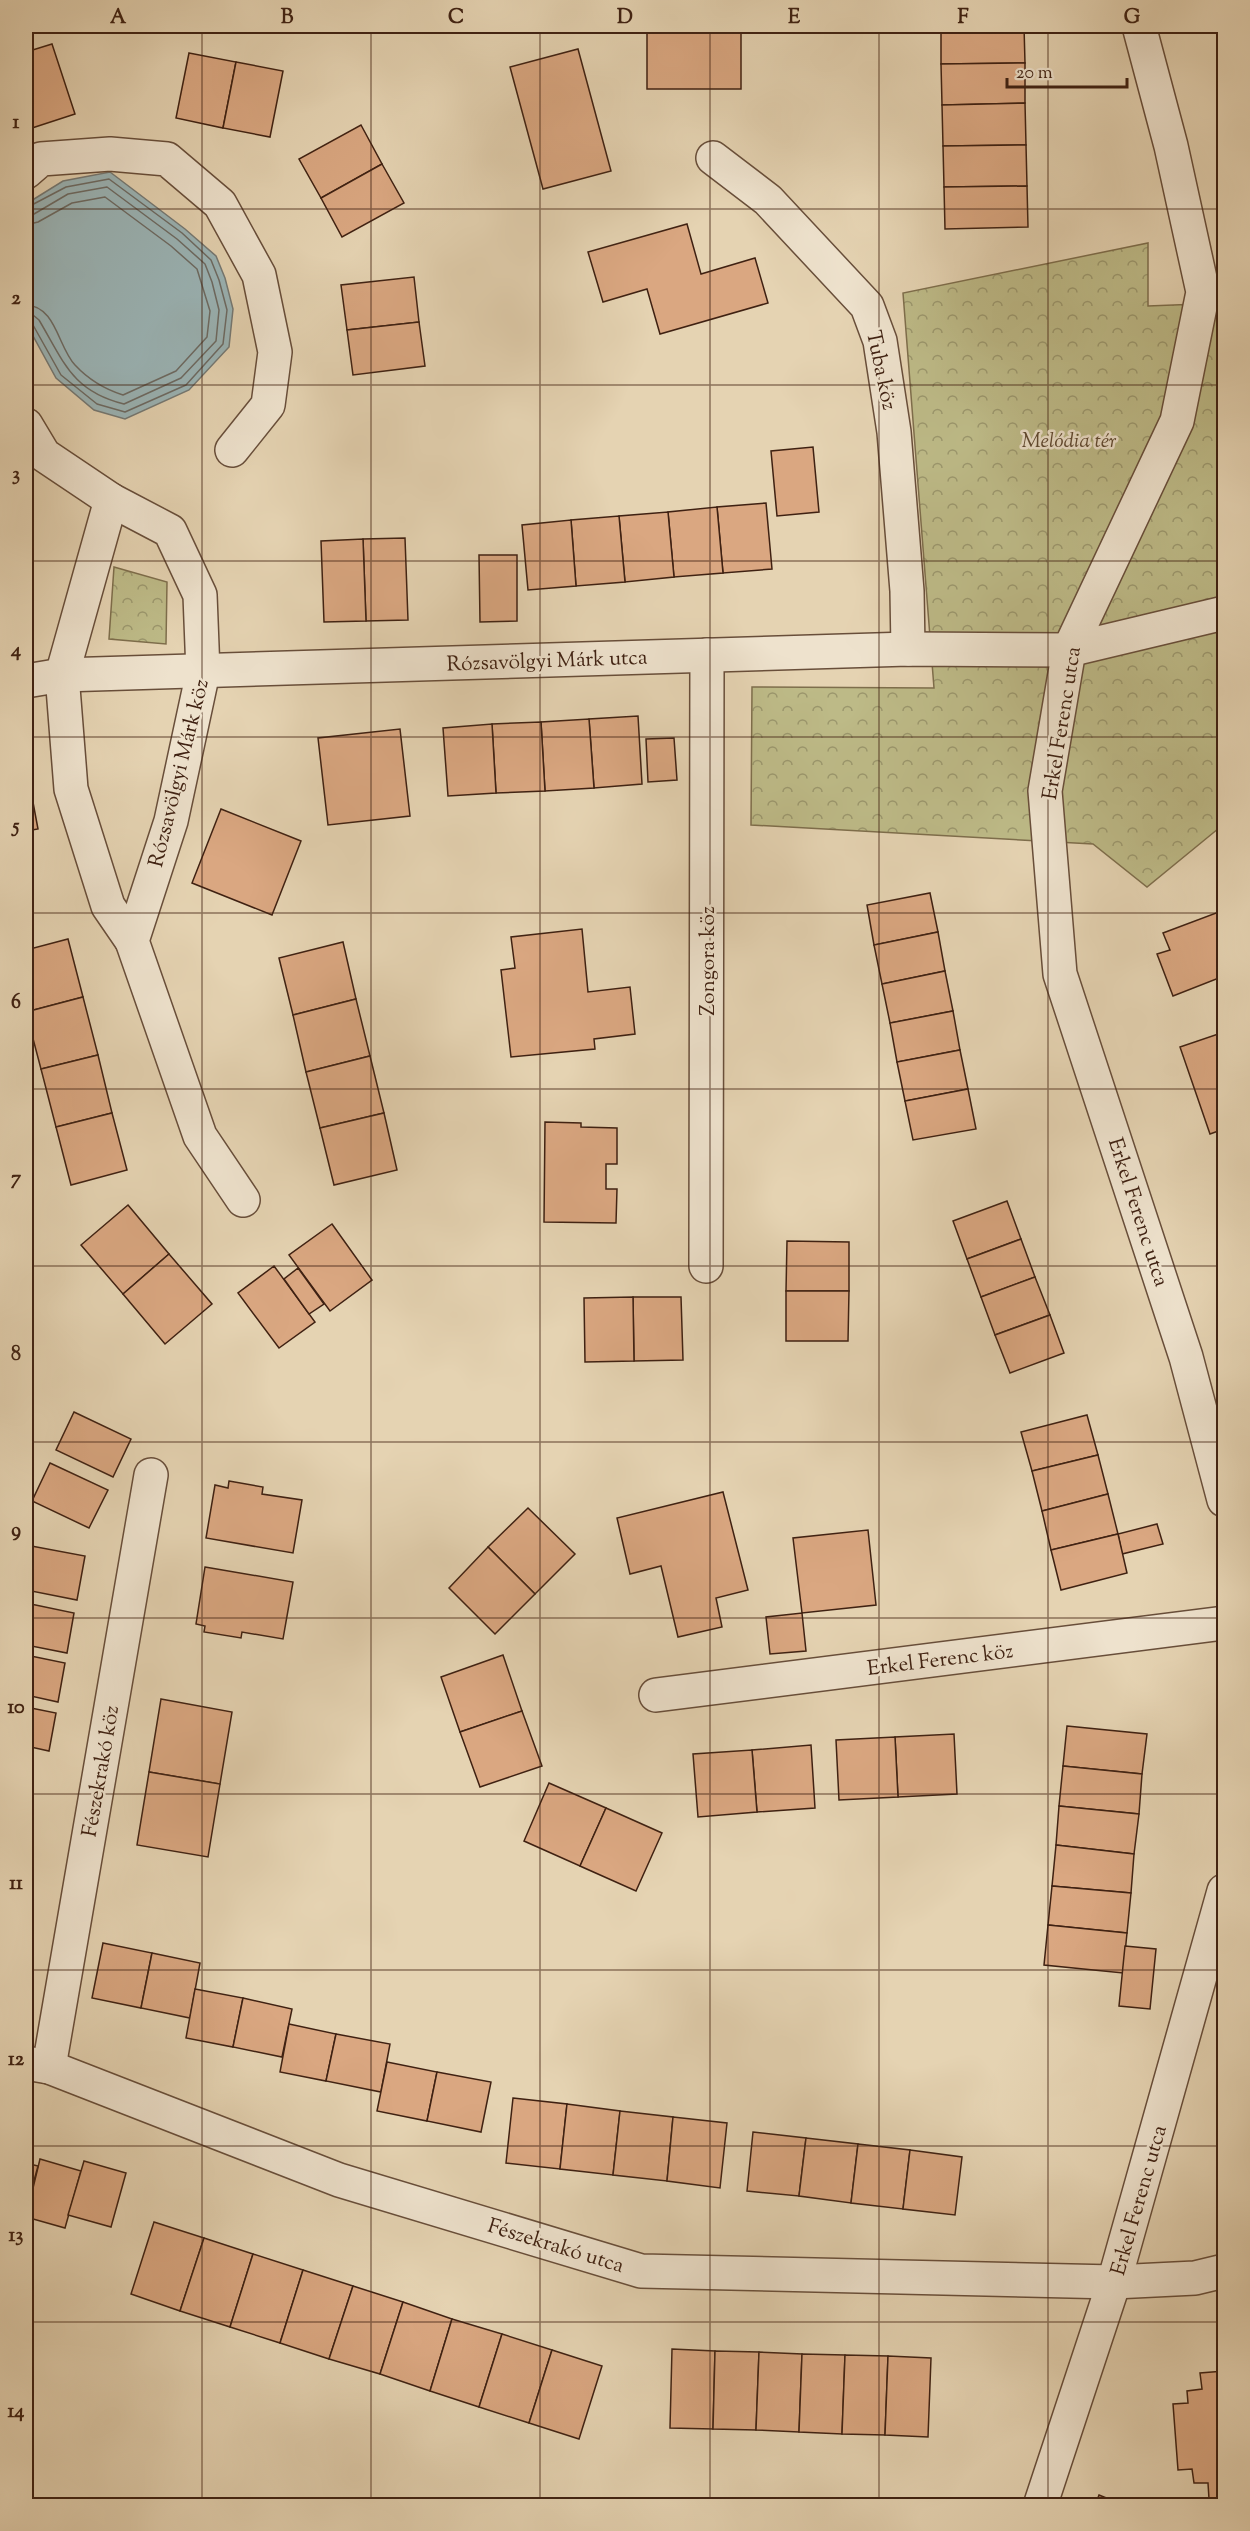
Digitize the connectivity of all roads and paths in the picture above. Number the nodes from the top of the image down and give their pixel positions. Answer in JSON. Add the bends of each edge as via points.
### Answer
{"nodes":[{"id":1,"x":1139,"y":26,"type":"edge"},
{"id":2,"x":713,"y":158,"type":"dead end"},
{"id":3,"x":26,"y":172,"type":"edge"},
{"id":4,"x":1214,"y":282,"type":"edge"},
{"id":5,"x":26,"y":425,"type":"edge"},
{"id":6,"x":232,"y":450,"type":"dead end"},
{"id":7,"x":111,"y":500,"type":"junction"},
{"id":8,"x":1224,"y":613,"type":"edge"},
{"id":9,"x":908,"y":648,"type":"junction"},
{"id":10,"x":1069,"y":650,"type":"junction"},
{"id":11,"x":707,"y":655,"type":"junction"},
{"id":12,"x":203,"y":672,"type":"junction"},
{"id":13,"x":62,"y":675,"type":"junction"},
{"id":14,"x":26,"y":681,"type":"edge"},
{"id":15,"x":132,"y":941,"type":"junction"},
{"id":16,"x":243,"y":1200,"type":"dead end"},
{"id":17,"x":706,"y":1266,"type":"dead end"},
{"id":18,"x":151,"y":1475,"type":"dead end"},
{"id":19,"x":1224,"y":1500,"type":"edge"},
{"id":20,"x":1224,"y":1623,"type":"edge"},
{"id":21,"x":656,"y":1695,"type":"dead end"},
{"id":22,"x":1224,"y":1891,"type":"edge"},
{"id":23,"x":37,"y":2065,"type":"edge"},
{"id":24,"x":1224,"y":2271,"type":"edge"},
{"id":25,"x":1114,"y":2282,"type":"junction"},
{"id":26,"x":1040,"y":2505,"type":"edge"}],
"edges":[{"from":1,"to":4,"type":"street","name":"Erkel Ferenc utca","via":[[1171,146]]},
{"from":2,"to":9,"type":"street","name":"Tuba köz","via":[[768,200],[867,306],[880,341],[894,432]]},
{"from":3,"to":6,"type":"street","via":[[41,159],[110,154],[167,159],[220,204],[259,275],[275,352],[268,405]]},
{"from":4,"to":10,"type":"street","name":"Erkel Ferenc utca","via":[[1177,420]]},
{"from":5,"to":7,"type":"street","name":"Rózsavölgyi Márk köz","via":[[44,455]]},
{"from":7,"to":12,"type":"street","name":"Rózsavölgyi Márk köz","via":[[170,531],[200,595]]},
{"from":7,"to":13,"type":"street"},
{"from":8,"to":10,"type":"street","name":"Rózsavölgyi Márk utca"},
{"from":9,"to":10,"type":"street","name":"Rózsavölgyi Márk utca"},
{"from":9,"to":11,"type":"street","name":"Rózsavölgyi Márk utca"},
{"from":10,"to":19,"type":"street","name":"Erkel Ferenc utca","via":[[1046,791],[1060,974],[1186,1357]]},
{"from":11,"to":12,"type":"street","name":"Rózsavölgyi Márk utca"},
{"from":11,"to":17,"type":"street","name":"Zongora köz"},
{"from":12,"to":13,"type":"street","name":"Rózsavölgyi Márk utca"},
{"from":12,"to":15,"type":"street","name":"Rózsavölgyi Márk köz","via":[[171,821]]},
{"from":13,"to":14,"type":"street","name":"Rózsavölgyi Márk utca"},
{"from":13,"to":15,"type":"street","via":[[71,789],[108,906]]},
{"from":15,"to":16,"type":"street","via":[[200,1136]]},
{"from":18,"to":23,"type":"street","name":"Fészekrakó köz"},
{"from":20,"to":21,"type":"street","name":"Erkel Ferenc köz"},
{"from":22,"to":25,"type":"street","name":"Erkel Ferenc utca"},
{"from":23,"to":25,"type":"street","name":"Fészekrakó utca","via":[[339,2181],[640,2271]]},
{"from":24,"to":25,"type":"street","name":"Fészekrakó utca","via":[[1194,2278]]},
{"from":25,"to":26,"type":"street","name":"Erkel Ferenc utca"}]}
